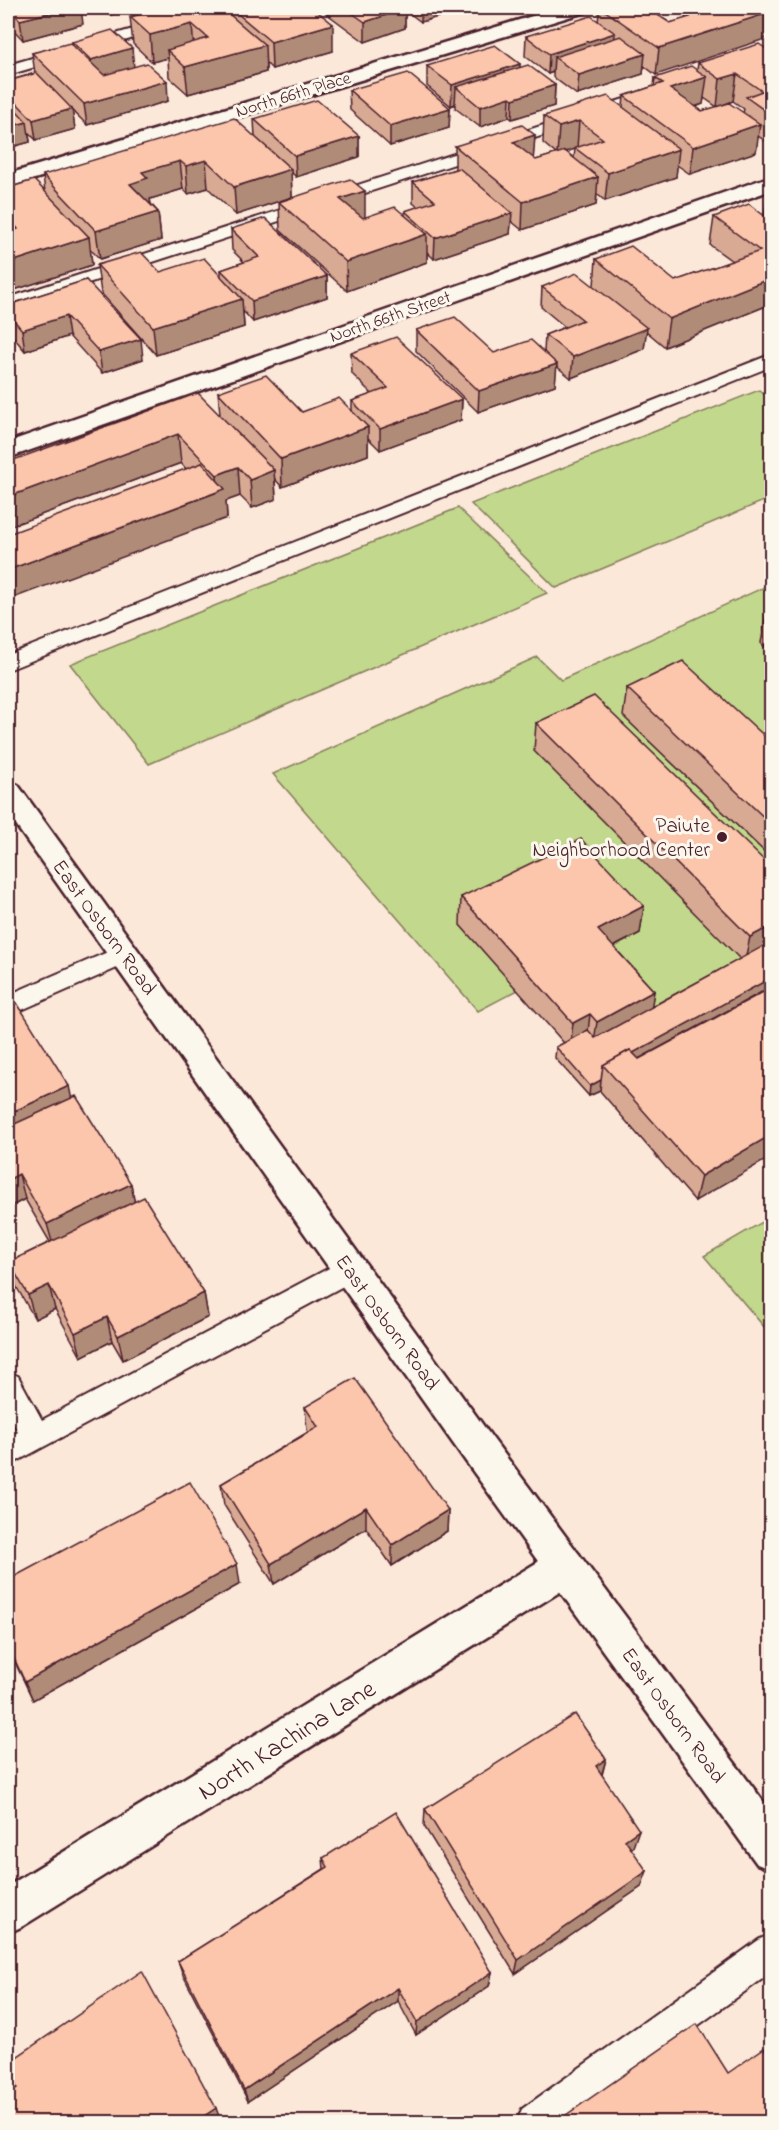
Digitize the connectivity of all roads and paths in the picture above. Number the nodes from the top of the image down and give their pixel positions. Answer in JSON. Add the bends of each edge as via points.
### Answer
{"nodes":[{"id":1,"x":221,"y":8,"type":"edge"},
{"id":2,"x":578,"y":8,"type":"edge"},
{"id":3,"x":8,"y":70,"type":"edge"},
{"id":4,"x":669,"y":90,"type":"edge"},
{"id":5,"x":8,"y":181,"type":"edge"},
{"id":6,"x":771,"y":182,"type":"edge"},
{"id":7,"x":8,"y":303,"type":"edge"},
{"id":8,"x":771,"y":359,"type":"edge"},
{"id":9,"x":8,"y":450,"type":"edge"},
{"id":10,"x":8,"y":663,"type":"edge"},
{"id":11,"x":8,"y":792,"type":"edge"},
{"id":12,"x":124,"y":954,"type":"junction"},
{"id":13,"x":8,"y":1006,"type":"edge"},
{"id":14,"x":350,"y":1269,"type":"junction"},
{"id":15,"x":8,"y":1385,"type":"edge"},
{"id":16,"x":36,"y":1437,"type":"junction"},
{"id":17,"x":8,"y":1453,"type":"edge"},
{"id":18,"x":565,"y":1567,"type":"junction"},
{"id":19,"x":771,"y":1849,"type":"edge"},
{"id":20,"x":8,"y":1911,"type":"edge"},
{"id":21,"x":771,"y":1952,"type":"edge"},
{"id":22,"x":535,"y":2122,"type":"edge"}],
"edges":[{"from":1,"to":3,"type":"lane"},
{"from":2,"to":5,"type":"street","name":"North 66th Place"},
{"from":4,"to":7,"type":"lane"},
{"from":6,"to":9,"type":"street","name":"North 66th Street"},
{"from":8,"to":10,"type":"lane"},
{"from":11,"to":12,"type":"street","name":"East Osborn Road"},
{"from":12,"to":13,"type":"lane"},
{"from":12,"to":14,"type":"street","name":"East Osborn Road"},
{"from":14,"to":16,"type":"lane"},
{"from":14,"to":18,"type":"street","name":"East Osborn Road"},
{"from":15,"to":16,"type":"lane"},
{"from":16,"to":17,"type":"lane"},
{"from":18,"to":19,"type":"street","name":"East Osborn Road"},
{"from":18,"to":20,"type":"street","name":"North Kachina Lane"},
{"from":21,"to":22,"type":"lane"}]}
